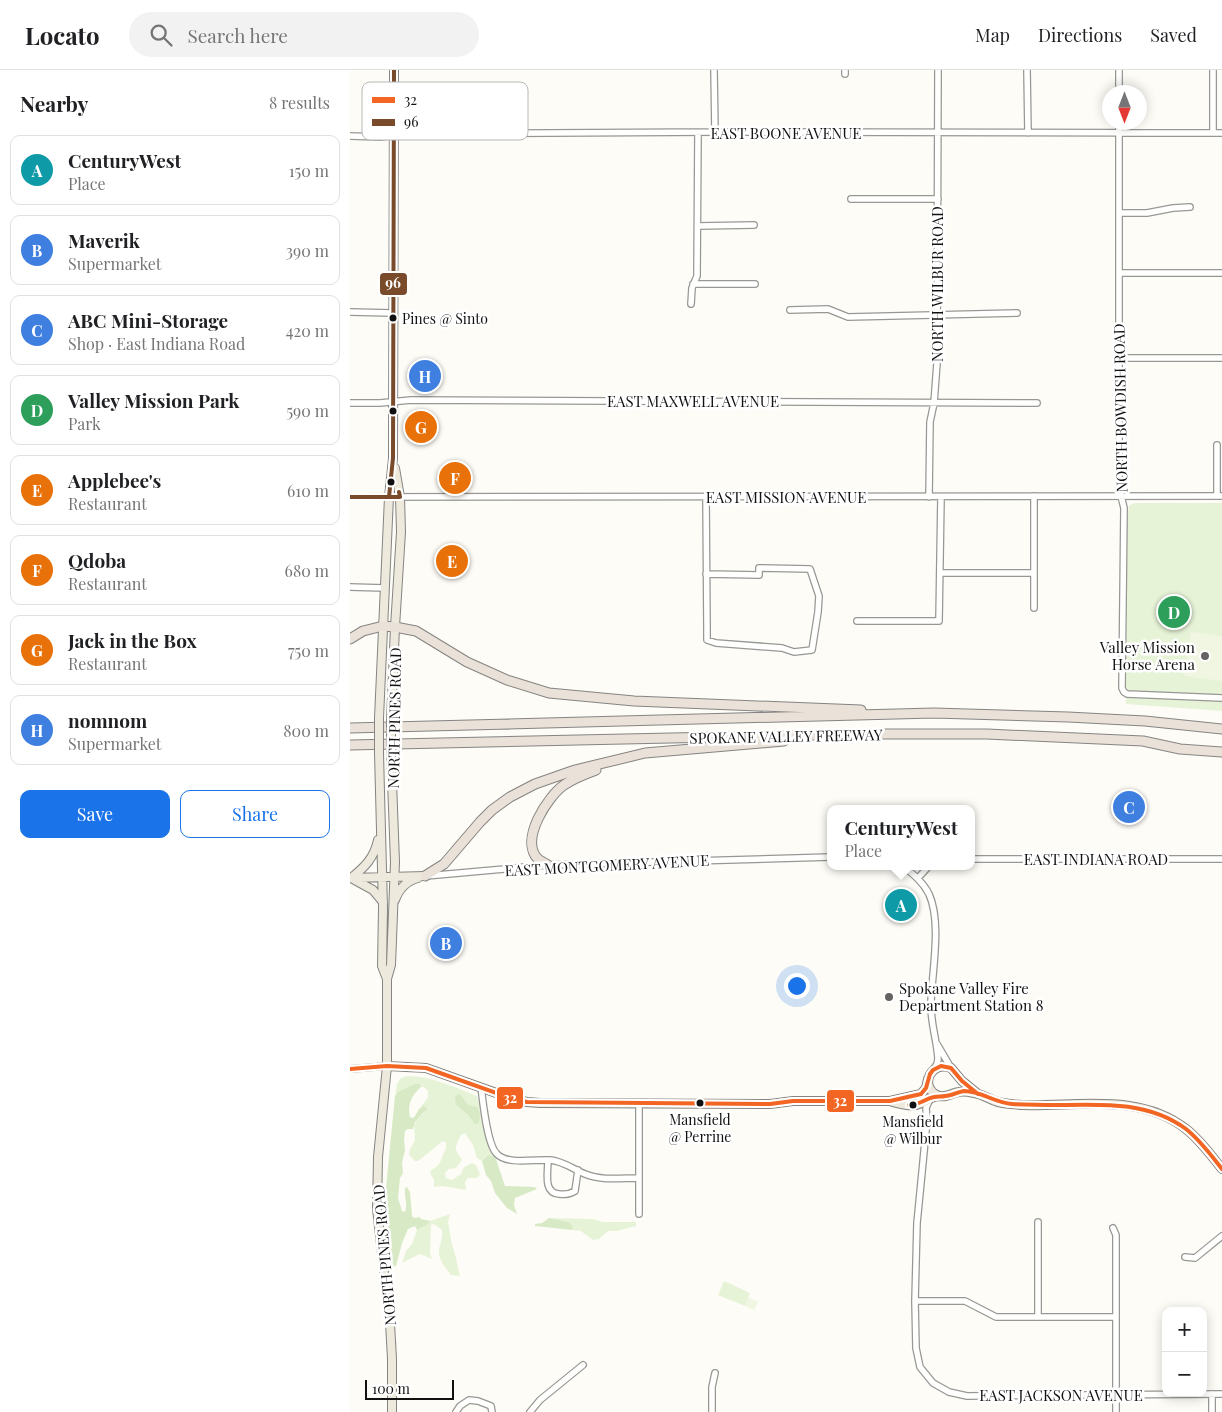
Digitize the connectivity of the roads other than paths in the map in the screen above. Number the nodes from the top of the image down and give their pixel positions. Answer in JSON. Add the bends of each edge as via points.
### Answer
{"nodes":[{"id":1,"x":714,"y":70,"type":"edge"},
{"id":2,"x":938,"y":70,"type":"edge"},
{"id":3,"x":1027,"y":70,"type":"edge"},
{"id":4,"x":1119,"y":70,"type":"edge"},
{"id":5,"x":1213,"y":70,"type":"edge"},
{"id":6,"x":1119,"y":85,"type":"edge"},
{"id":7,"x":698,"y":132,"type":"junction"},
{"id":8,"x":714,"y":132,"type":"junction"},
{"id":9,"x":1028,"y":132,"type":"junction"},
{"id":10,"x":528,"y":133,"type":"edge"},
{"id":11,"x":938,"y":133,"type":"junction"},
{"id":12,"x":1119,"y":133,"type":"junction"},
{"id":13,"x":1213,"y":133,"type":"junction"},
{"id":14,"x":1222,"y":133,"type":"edge"},
{"id":15,"x":393,"y":140,"type":"edge"},
{"id":16,"x":850,"y":199,"type":"dead end"},
{"id":17,"x":938,"y":199,"type":"junction"},
{"id":18,"x":1190,"y":207,"type":"dead end"},
{"id":19,"x":1119,"y":213,"type":"junction"},
{"id":20,"x":754,"y":225,"type":"dead end"},
{"id":21,"x":698,"y":226,"type":"junction"},
{"id":22,"x":1222,"y":273,"type":"edge"},
{"id":23,"x":1119,"y":274,"type":"junction"},
{"id":24,"x":694,"y":284,"type":"junction"},
{"id":25,"x":755,"y":284,"type":"dead end"},
{"id":26,"x":691,"y":304,"type":"dead end"},
{"id":27,"x":790,"y":310,"type":"dead end"},
{"id":28,"x":350,"y":312,"type":"edge"},
{"id":29,"x":393,"y":313,"type":"junction"},
{"id":30,"x":1017,"y":313,"type":"dead end"},
{"id":31,"x":938,"y":315,"type":"junction"},
{"id":32,"x":1118,"y":358,"type":"junction"},
{"id":33,"x":1222,"y":358,"type":"edge"},
{"id":34,"x":393,"y":401,"type":"junction"},
{"id":35,"x":934,"y":402,"type":"junction"},
{"id":36,"x":1037,"y":402,"type":"dead end"},
{"id":37,"x":350,"y":403,"type":"edge"},
{"id":38,"x":1217,"y":445,"type":"dead end"},
{"id":39,"x":393,"y":458,"type":"junction"},
{"id":40,"x":1034,"y":496,"type":"junction"},
{"id":41,"x":1120,"y":496,"type":"junction"},
{"id":42,"x":1219,"y":496,"type":"edge"},
{"id":43,"x":350,"y":497,"type":"edge"},
{"id":44,"x":389,"y":497,"type":"junction"},
{"id":45,"x":400,"y":497,"type":"junction"},
{"id":46,"x":706,"y":497,"type":"junction"},
{"id":47,"x":928,"y":497,"type":"junction"},
{"id":48,"x":941,"y":497,"type":"junction"},
{"id":49,"x":940,"y":573,"type":"junction"},
{"id":50,"x":1034,"y":573,"type":"junction"},
{"id":51,"x":706,"y":574,"type":"junction"},
{"id":52,"x":350,"y":587,"type":"edge"},
{"id":53,"x":385,"y":588,"type":"junction"},
{"id":54,"x":1034,"y":608,"type":"dead end"},
{"id":55,"x":857,"y":621,"type":"dead end"},
{"id":56,"x":383,"y":626,"type":"junction"},
{"id":57,"x":395,"y":627,"type":"junction"},
{"id":58,"x":350,"y":639,"type":"edge"},
{"id":59,"x":1222,"y":698,"type":"edge"},
{"id":60,"x":934,"y":714,"type":"junction"},
{"id":61,"x":350,"y":728,"type":"edge"},
{"id":62,"x":1222,"y":729,"type":"edge"},
{"id":63,"x":861,"y":734,"type":"junction"},
{"id":64,"x":350,"y":745,"type":"edge"},
{"id":65,"x":1222,"y":752,"type":"edge"},
{"id":66,"x":645,"y":753,"type":"junction"},
{"id":67,"x":381,"y":832,"type":"junction"},
{"id":68,"x":827,"y":857,"type":"edge"},
{"id":69,"x":975,"y":859,"type":"edge"},
{"id":70,"x":1222,"y":859,"type":"edge"},
{"id":71,"x":548,"y":865,"type":"junction"},
{"id":72,"x":907,"y":870,"type":"edge"},
{"id":73,"x":925,"y":870,"type":"edge"},
{"id":74,"x":425,"y":876,"type":"junction"},
{"id":75,"x":382,"y":877,"type":"junction"},
{"id":76,"x":394,"y":877,"type":"junction"},
{"id":77,"x":351,"y":878,"type":"edge"},
{"id":78,"x":918,"y":878,"type":"junction"},
{"id":79,"x":383,"y":903,"type":"junction"},
{"id":80,"x":393,"y":906,"type":"junction"},
{"id":81,"x":387,"y":979,"type":"junction"},
{"id":82,"x":936,"y":1042,"type":"junction"},
{"id":83,"x":387,"y":1066,"type":"junction"},
{"id":84,"x":952,"y":1068,"type":"junction"},
{"id":85,"x":350,"y":1069,"type":"edge"},
{"id":86,"x":933,"y":1070,"type":"junction"},
{"id":87,"x":958,"y":1076,"type":"junction"},
{"id":88,"x":928,"y":1079,"type":"junction"},
{"id":89,"x":481,"y":1087,"type":"junction"},
{"id":90,"x":952,"y":1094,"type":"junction"},
{"id":91,"x":978,"y":1094,"type":"junction"},
{"id":92,"x":942,"y":1096,"type":"junction"},
{"id":93,"x":932,"y":1097,"type":"junction"},
{"id":94,"x":890,"y":1101,"type":"junction"},
{"id":95,"x":640,"y":1104,"type":"junction"},
{"id":96,"x":920,"y":1104,"type":"junction"},
{"id":97,"x":926,"y":1116,"type":"junction"},
{"id":98,"x":548,"y":1160,"type":"junction"},
{"id":99,"x":1222,"y":1169,"type":"edge"},
{"id":100,"x":578,"y":1170,"type":"junction"},
{"id":101,"x":639,"y":1178,"type":"junction"},
{"id":102,"x":639,"y":1214,"type":"dead end"},
{"id":103,"x":1038,"y":1222,"type":"dead end"},
{"id":104,"x":1113,"y":1228,"type":"dead end"},
{"id":105,"x":1222,"y":1236,"type":"edge"},
{"id":106,"x":1185,"y":1257,"type":"dead end"},
{"id":107,"x":915,"y":1301,"type":"junction"},
{"id":108,"x":1038,"y":1317,"type":"junction"},
{"id":109,"x":1115,"y":1317,"type":"junction"},
{"id":110,"x":583,"y":1365,"type":"dead end"},
{"id":111,"x":715,"y":1373,"type":"dead end"},
{"id":112,"x":1212,"y":1394,"type":"junction"},
{"id":113,"x":1222,"y":1394,"type":"edge"},
{"id":114,"x":1116,"y":1396,"type":"junction"},
{"id":115,"x":392,"y":1412,"type":"edge"},
{"id":116,"x":456,"y":1412,"type":"edge"},
{"id":117,"x":492,"y":1412,"type":"edge"},
{"id":118,"x":530,"y":1412,"type":"edge"},
{"id":119,"x":712,"y":1412,"type":"edge"},
{"id":120,"x":1116,"y":1412,"type":"edge"},
{"id":121,"x":1212,"y":1412,"type":"edge"}],
"edges":[{"from":1,"to":8,"type":"street"},
{"from":2,"to":11,"type":"street","name":"NORTH WILBUR ROAD"},
{"from":3,"to":9,"type":"street"},
{"from":4,"to":6,"type":"street"},
{"from":5,"to":13,"type":"street"},
{"from":7,"to":8,"type":"street","name":"EAST BOONE AVENUE"},
{"from":7,"to":10,"type":"street","name":"EAST BOONE AVENUE"},
{"from":7,"to":21,"type":"street"},
{"from":8,"to":11,"type":"street","name":"EAST BOONE AVENUE"},
{"from":9,"to":11,"type":"street","name":"EAST BOONE AVENUE"},
{"from":9,"to":12,"type":"street","name":"EAST BOONE AVENUE"},
{"from":11,"to":17,"type":"street","name":"NORTH WILBUR ROAD"},
{"from":12,"to":13,"type":"street","name":"EAST BOONE AVENUE"},
{"from":12,"to":19,"type":"street","name":"NORTH BOWDISH ROAD"},
{"from":13,"to":14,"type":"street","name":"EAST BOONE AVENUE"},
{"from":15,"to":29,"type":"main road","name":"NORTH PINES ROAD"},
{"from":16,"to":17,"type":"street"},
{"from":17,"to":31,"type":"street","name":"NORTH WILBUR ROAD"},
{"from":18,"to":19,"type":"street"},
{"from":19,"to":23,"type":"street","name":"NORTH BOWDISH ROAD"},
{"from":20,"to":21,"type":"street"},
{"from":21,"to":24,"type":"street","via":[[698,276]]},
{"from":22,"to":23,"type":"street"},
{"from":23,"to":32,"type":"street","name":"NORTH BOWDISH ROAD"},
{"from":24,"to":25,"type":"street"},
{"from":24,"to":26,"type":"street"},
{"from":27,"to":31,"type":"street","via":[[828,309],[848,316]]},
{"from":28,"to":29,"type":"street"},
{"from":29,"to":34,"type":"main road","name":"NORTH PINES ROAD"},
{"from":30,"to":31,"type":"street"},
{"from":31,"to":35,"type":"street","name":"NORTH WILBUR ROAD"},
{"from":32,"to":33,"type":"street"},
{"from":32,"to":41,"type":"street","name":"NORTH BOWDISH ROAD"},
{"from":34,"to":35,"type":"street","name":"EAST MAXWELL AVENUE"},
{"from":34,"to":37,"type":"street","name":"EAST MAXWELL AVENUE"},
{"from":34,"to":39,"type":"main road","name":"NORTH PINES ROAD"},
{"from":35,"to":36,"type":"street","name":"EAST MAXWELL AVENUE"},
{"from":35,"to":47,"type":"street","name":"NORTH WILBUR ROAD","via":[[930,422]]},
{"from":38,"to":42,"type":"street"},
{"from":39,"to":44,"type":"main road","name":"NORTH PINES ROAD"},
{"from":39,"to":45,"type":"main road","name":"NORTH PINES ROAD"},
{"from":40,"to":41,"type":"street","name":"EAST MISSION AVENUE"},
{"from":40,"to":48,"type":"street","name":"EAST MISSION AVENUE"},
{"from":40,"to":50,"type":"street"},
{"from":41,"to":42,"type":"street","name":"EAST MISSION AVENUE"},
{"from":41,"to":59,"type":"street","name":"NORTH BOWDISH ROAD","via":[[1124,508],[1124,692]]},
{"from":43,"to":44,"type":"street","name":"EAST MISSION AVENUE"},
{"from":44,"to":45,"type":"street","name":"EAST MISSION AVENUE"},
{"from":44,"to":53,"type":"main road","name":"NORTH PINES ROAD"},
{"from":45,"to":46,"type":"street","name":"EAST MISSION AVENUE"},
{"from":45,"to":57,"type":"main road","name":"NORTH PINES ROAD"},
{"from":46,"to":47,"type":"street","name":"EAST MISSION AVENUE"},
{"from":46,"to":51,"type":"street"},
{"from":47,"to":48,"type":"street","name":"EAST MISSION AVENUE"},
{"from":48,"to":49,"type":"street"},
{"from":49,"to":50,"type":"street"},
{"from":49,"to":55,"type":"street","via":[[939,621]]},
{"from":50,"to":54,"type":"street"},
{"from":51,"to":51,"type":"street","via":[[707,640],[794,652],[812,650],[819,596],[810,570],[759,568],[759,575]]},
{"from":52,"to":53,"type":"street"},
{"from":53,"to":56,"type":"main road","name":"NORTH PINES ROAD"},
{"from":56,"to":57,"type":"highway"},
{"from":56,"to":58,"type":"highway"},
{"from":56,"to":67,"type":"main road","name":"NORTH PINES ROAD","bridge":true,"via":[[379,718]]},
{"from":57,"to":60,"type":"highway","via":[[416,631],[467,662],[507,680],[549,693],[634,701]]},
{"from":57,"to":76,"type":"main road","name":"NORTH PINES ROAD","bridge":true,"via":[[391,754]]},
{"from":60,"to":61,"type":"highway","name":"SPOKANE VALLEY FREEWAY"},
{"from":60,"to":62,"type":"highway","name":"SPOKANE VALLEY FREEWAY","via":[[1145,721]]},
{"from":63,"to":64,"type":"highway","name":"SPOKANE VALLEY FREEWAY"},
{"from":63,"to":65,"type":"highway","name":"SPOKANE VALLEY FREEWAY","via":[[987,734],[1142,741],[1180,749]]},
{"from":63,"to":66,"type":"highway"},
{"from":66,"to":71,"type":"highway","via":[[573,780],[554,794],[537,821],[532,843],[538,858]]},
{"from":66,"to":74,"type":"highway","via":[[575,770],[510,797],[480,822],[444,864]]},
{"from":67,"to":75,"type":"main road","name":"NORTH PINES ROAD"},
{"from":67,"to":77,"type":"main road","via":[[371,859]]},
{"from":68,"to":71,"type":"street","name":"EAST MONTGOMERY AVENUE"},
{"from":69,"to":70,"type":"street","name":"EAST INDIANA ROAD"},
{"from":71,"to":74,"type":"street","name":"EAST MONTGOMERY AVENUE"},
{"from":72,"to":78,"type":"street"},
{"from":73,"to":78,"type":"street"},
{"from":74,"to":76,"type":"main road","name":"EAST MONTGOMERY AVENUE"},
{"from":74,"to":80,"type":"main road","via":[[404,885]]},
{"from":75,"to":76,"type":"main road","name":"EAST MONTGOMERY AVENUE"},
{"from":75,"to":77,"type":"main road","name":"EAST MONTGOMERY AVENUE"},
{"from":75,"to":79,"type":"main road","name":"NORTH PINES ROAD"},
{"from":76,"to":80,"type":"main road","name":"NORTH PINES ROAD"},
{"from":77,"to":79,"type":"main road","via":[[373,890]]},
{"from":78,"to":82,"type":"street","via":[[929,895],[934,912],[931,1016]]},
{"from":79,"to":81,"type":"main road","name":"NORTH PINES ROAD","via":[[382,966]]},
{"from":80,"to":81,"type":"main road","name":"NORTH PINES ROAD","via":[[391,965]]},
{"from":81,"to":83,"type":"main road","name":"NORTH PINES ROAD"},
{"from":82,"to":84,"type":"street"},
{"from":82,"to":86,"type":"street","via":[[938,1059]]},
{"from":83,"to":85,"type":"street"},
{"from":83,"to":89,"type":"main road","via":[[426,1068]]},
{"from":83,"to":115,"type":"main road","name":"NORTH PINES ROAD","via":[[378,1157],[377,1209],[390,1323]]},
{"from":84,"to":86,"type":"main road","via":[[941,1066]]},
{"from":84,"to":87,"type":"main road"},
{"from":86,"to":88,"type":"main road"},
{"from":87,"to":90,"type":"main road","via":[[958,1086]]},
{"from":87,"to":91,"type":"main road"},
{"from":88,"to":92,"type":"main road","via":[[930,1089]]},
{"from":88,"to":94,"type":"main road","via":[[921,1094]]},
{"from":89,"to":95,"type":"main road","via":[[527,1102]]},
{"from":89,"to":98,"type":"street","via":[[496,1154],[517,1160]]},
{"from":90,"to":91,"type":"main road","via":[[962,1091]]},
{"from":90,"to":92,"type":"main road"},
{"from":91,"to":99,"type":"main road","via":[[1002,1103],[1020,1105],[1137,1106],[1169,1118],[1188,1131]]},
{"from":92,"to":93,"type":"main road"},
{"from":93,"to":96,"type":"main road"},
{"from":93,"to":97,"type":"street","via":[[927,1104]]},
{"from":94,"to":95,"type":"main road"},
{"from":94,"to":96,"type":"main road","via":[[902,1105]]},
{"from":95,"to":101,"type":"street"},
{"from":96,"to":97,"type":"street"},
{"from":97,"to":107,"type":"street","via":[[917,1222]]},
{"from":98,"to":100,"type":"street","via":[[565,1163]]},
{"from":98,"to":100,"type":"street","via":[[548,1188],[551,1192],[570,1194],[575,1191]]},
{"from":100,"to":101,"type":"street","via":[[600,1178]]},
{"from":101,"to":102,"type":"street"},
{"from":103,"to":108,"type":"street"},
{"from":104,"to":109,"type":"street","via":[[1116,1235]]},
{"from":105,"to":106,"type":"street","via":[[1195,1258]]},
{"from":107,"to":108,"type":"street","via":[[965,1301],[996,1317]]},
{"from":107,"to":114,"type":"street","name":"EAST JACKSON AVENUE","via":[[916,1348],[920,1367],[933,1383],[949,1392],[967,1396]]},
{"from":108,"to":109,"type":"street"},
{"from":109,"to":114,"type":"street"},
{"from":110,"to":118,"type":"street"},
{"from":111,"to":119,"type":"street"},
{"from":112,"to":113,"type":"street","name":"EAST JACKSON AVENUE"},
{"from":112,"to":114,"type":"street","name":"EAST JACKSON AVENUE"},
{"from":112,"to":121,"type":"street"},
{"from":114,"to":120,"type":"street"},
{"from":116,"to":117,"type":"street","via":[[469,1400],[490,1406]]}]}
